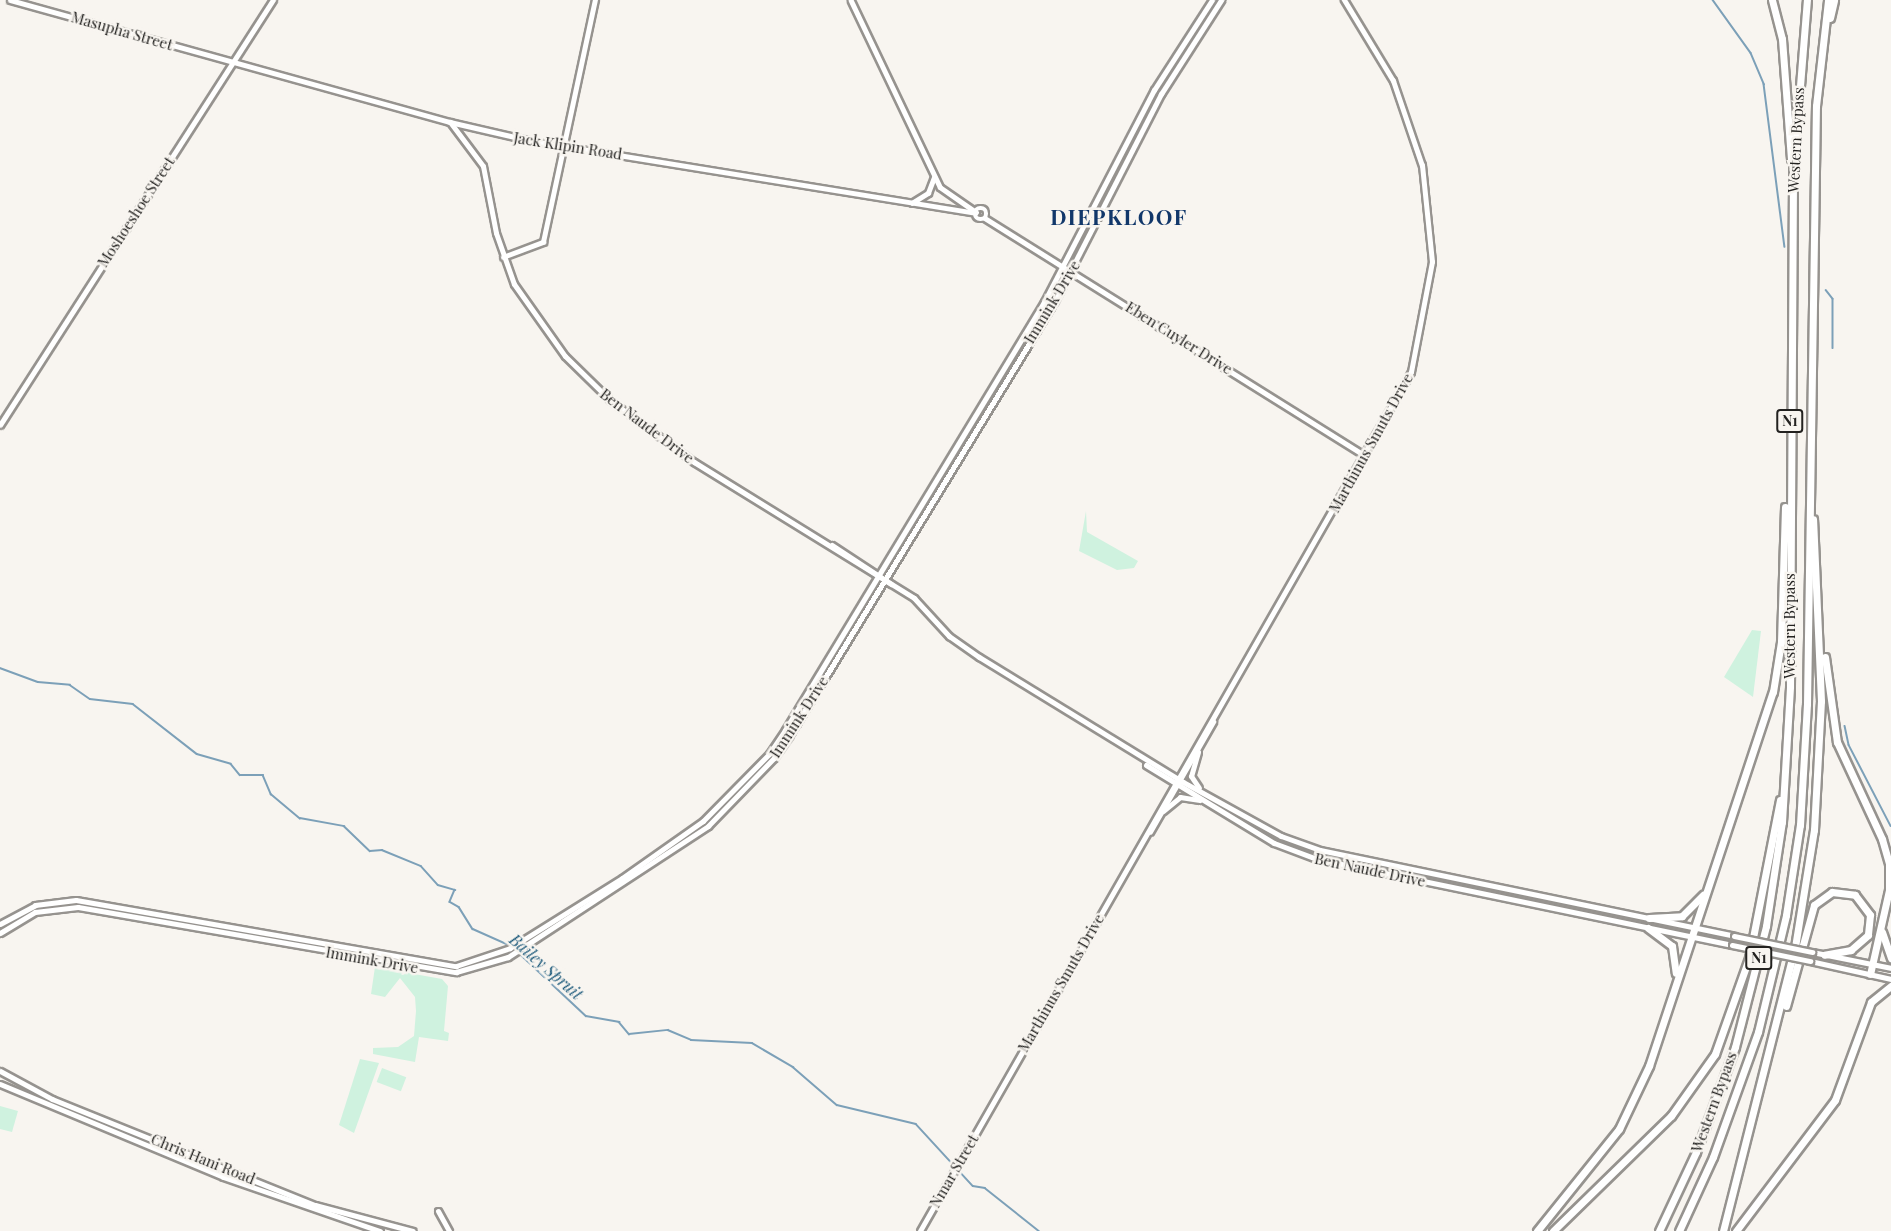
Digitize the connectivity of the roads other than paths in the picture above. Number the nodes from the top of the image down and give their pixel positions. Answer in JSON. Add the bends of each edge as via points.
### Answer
{"nodes":[{"id":1,"x":10,"y":0,"type":"edge"},
{"id":2,"x":273,"y":0,"type":"edge"},
{"id":3,"x":595,"y":0,"type":"edge"},
{"id":4,"x":851,"y":0,"type":"edge"},
{"id":5,"x":1212,"y":0,"type":"edge"},
{"id":6,"x":1221,"y":0,"type":"edge"},
{"id":7,"x":1344,"y":0,"type":"edge"},
{"id":8,"x":1772,"y":0,"type":"edge"},
{"id":9,"x":1807,"y":0,"type":"edge"},
{"id":10,"x":1828,"y":0,"type":"edge"},
{"id":11,"x":1834,"y":0,"type":"edge"},
{"id":12,"x":1821,"y":54,"type":"junction"},
{"id":13,"x":233,"y":63,"type":"junction"},
{"id":14,"x":450,"y":122,"type":"junction"},
{"id":15,"x":561,"y":145,"type":"junction"},
{"id":16,"x":1793,"y":173,"type":"junction"},
{"id":17,"x":934,"y":174,"type":"junction"},
{"id":18,"x":909,"y":204,"type":"junction"},
{"id":19,"x":976,"y":213,"type":"junction"},
{"id":20,"x":986,"y":217,"type":"junction"},
{"id":21,"x":503,"y":257,"type":"junction"},
{"id":22,"x":1065,"y":266,"type":"junction"},
{"id":23,"x":1072,"y":270,"type":"junction"},
{"id":24,"x":0,"y":425,"type":"edge"},
{"id":25,"x":1789,"y":454,"type":"junction"},
{"id":26,"x":1364,"y":455,"type":"junction"},
{"id":27,"x":1811,"y":459,"type":"junction"},
{"id":28,"x":882,"y":578,"type":"junction"},
{"id":29,"x":1820,"y":640,"type":"junction"},
{"id":30,"x":1219,"y":708,"type":"junction"},
{"id":31,"x":1198,"y":752,"type":"junction"},
{"id":32,"x":1178,"y":782,"type":"junction"},
{"id":33,"x":1785,"y":790,"type":"junction"},
{"id":34,"x":1211,"y":801,"type":"junction"},
{"id":35,"x":1163,"y":811,"type":"junction"},
{"id":36,"x":1135,"y":854,"type":"junction"},
{"id":37,"x":1709,"y":885,"type":"junction"},
{"id":38,"x":1649,"y":918,"type":"junction"},
{"id":39,"x":1882,"y":921,"type":"junction"},
{"id":40,"x":0,"y":924,"type":"edge"},
{"id":41,"x":1648,"y":928,"type":"junction"},
{"id":42,"x":1695,"y":928,"type":"junction"},
{"id":43,"x":0,"y":933,"type":"edge"},
{"id":44,"x":1692,"y":937,"type":"junction"},
{"id":45,"x":1824,"y":955,"type":"junction"},
{"id":46,"x":1891,"y":958,"type":"edge"},
{"id":47,"x":1872,"y":964,"type":"junction"},
{"id":48,"x":1891,"y":968,"type":"edge"},
{"id":49,"x":1870,"y":974,"type":"junction"},
{"id":50,"x":1891,"y":978,"type":"edge"},
{"id":51,"x":1891,"y":986,"type":"edge"},
{"id":52,"x":1672,"y":996,"type":"junction"},
{"id":53,"x":0,"y":1071,"type":"edge"},
{"id":54,"x":0,"y":1084,"type":"edge"},
{"id":55,"x":1758,"y":1096,"type":"junction"},
{"id":56,"x":988,"y":1112,"type":"joint"},
{"id":57,"x":254,"y":1180,"type":"junction"},
{"id":58,"x":280,"y":1198,"type":"junction"},
{"id":59,"x":438,"y":1211,"type":"dead end"},
{"id":60,"x":380,"y":1231,"type":"edge"},
{"id":61,"x":413,"y":1231,"type":"edge"},
{"id":62,"x":449,"y":1231,"type":"edge"},
{"id":63,"x":920,"y":1231,"type":"edge"},
{"id":64,"x":1537,"y":1231,"type":"edge"},
{"id":65,"x":1553,"y":1231,"type":"edge"},
{"id":66,"x":1659,"y":1231,"type":"edge"},
{"id":67,"x":1679,"y":1231,"type":"edge"},
{"id":68,"x":1723,"y":1231,"type":"edge"},
{"id":69,"x":1736,"y":1231,"type":"edge"}],
"edges":[{"from":1,"to":13,"type":"main road","name":"Masupha Street"},
{"from":2,"to":13,"type":"street","name":"Moshoeshoe Street"},
{"from":3,"to":15,"type":"street"},
{"from":4,"to":17,"type":"street"},
{"from":5,"to":22,"type":"main road","name":"Immink Drive","via":[[1154,90]]},
{"from":6,"to":23,"type":"main road","name":"Immink Drive","via":[[1161,94]]},
{"from":7,"to":26,"type":"street","name":"Marthinus Smuts Drive","via":[[1397,92],[1422,166],[1432,254],[1411,372]]},
{"from":8,"to":16,"type":"highway","via":[[1782,39]]},
{"from":9,"to":16,"type":"highway","name":"Western Bypass","number":"N1"},
{"from":10,"to":12,"type":"highway","name":"Western Bypass","number":"N1"},
{"from":11,"to":12,"type":"highway"},
{"from":12,"to":27,"type":"highway","name":"Western Bypass","number":"N1","via":[[1815,106]]},
{"from":13,"to":14,"type":"main road","name":"Jack Klipin Road"},
{"from":13,"to":24,"type":"street","name":"Moshoeshoe Street"},
{"from":14,"to":15,"type":"street","name":"Jack Klipin Road"},
{"from":14,"to":21,"type":"main road","name":"Ben Naude Drive","via":[[483,166]]},
{"from":15,"to":18,"type":"street","name":"Jack Klipin Road"},
{"from":15,"to":21,"type":"street","via":[[543,242]]},
{"from":16,"to":25,"type":"highway","name":"Western Bypass","number":"N1"},
{"from":17,"to":18,"type":"street","via":[[928,193]]},
{"from":17,"to":19,"type":"street","via":[[942,189]]},
{"from":18,"to":19,"type":"street"},
{"from":19,"to":20,"type":"street"},
{"from":19,"to":20,"type":"street","name":"Eben Cuyler Drive"},
{"from":20,"to":22,"type":"street","name":"Eben Cuyler Drive"},
{"from":21,"to":28,"type":"main road","name":"Ben Naude Drive","via":[[527,306],[576,370],[632,419]]},
{"from":22,"to":23,"type":"street","name":"Eben Cuyler Drive"},
{"from":22,"to":28,"type":"main road","name":"Immink Drive"},
{"from":23,"to":26,"type":"street","name":"Eben Cuyler Drive"},
{"from":23,"to":28,"type":"main road","name":"Immink Drive"},
{"from":25,"to":33,"type":"highway","name":"Western Bypass","number":"N1"},
{"from":25,"to":37,"type":"highway","via":[[1776,679]]},
{"from":26,"to":30,"type":"street","name":"Marthinus Smuts Drive"},
{"from":27,"to":29,"type":"highway"},
{"from":27,"to":67,"type":"highway","name":"Western Bypass","number":"N1","via":[[1805,756],[1786,915],[1742,1082]]},
{"from":28,"to":32,"type":"main road","name":"Ben Naude Drive","via":[[920,603],[953,640]]},
{"from":28,"to":40,"type":"main road","name":"Immink Drive","via":[[769,754],[703,821],[622,878],[510,948],[474,963],[444,966],[70,900],[35,905]]},
{"from":28,"to":43,"type":"main road","name":"Immink Drive","via":[[784,743],[713,822],[517,952],[476,969],[431,971],[71,907],[35,912]]},
{"from":29,"to":39,"type":"highway","via":[[1841,757],[1887,853],[1889,890]]},
{"from":29,"to":55,"type":"highway","via":[[1820,757],[1808,876]]},
{"from":30,"to":31,"type":"street"},
{"from":30,"to":32,"type":"street","name":"Marthinus Smuts Drive"},
{"from":31,"to":32,"type":"street"},
{"from":31,"to":34,"type":"main road","via":[[1191,776]]},
{"from":32,"to":34,"type":"main road","name":"Ben Naude Drive"},
{"from":32,"to":35,"type":"street","name":"Marthinus Smuts Drive"},
{"from":32,"to":36,"type":"street","name":"Marthinus Smuts Drive"},
{"from":33,"to":65,"type":"highway","via":[[1749,958],[1715,1054],[1671,1116]]},
{"from":33,"to":66,"type":"highway","name":"Western Bypass","number":"N1","via":[[1766,926],[1744,1016],[1712,1114]]},
{"from":34,"to":35,"type":"main road","via":[[1183,797]]},
{"from":34,"to":38,"type":"main road","name":"Ben Naude Drive","via":[[1281,836],[1320,850]]},
{"from":34,"to":41,"type":"main road","name":"Ben Naude Drive","via":[[1274,843],[1317,859]]},
{"from":35,"to":36,"type":"street","name":"Marthinus Smuts Drive"},
{"from":36,"to":56,"type":"street","name":"Marthinus Smuts Drive"},
{"from":37,"to":38,"type":"highway","via":[[1686,914]]},
{"from":37,"to":42,"type":"highway"},
{"from":38,"to":42,"type":"main road","name":"Ben Naude Drive"},
{"from":39,"to":46,"type":"highway","via":[[1883,943]]},
{"from":39,"to":47,"type":"highway"},
{"from":41,"to":44,"type":"main road","name":"Ben Naude Drive"},
{"from":41,"to":52,"type":"highway","via":[[1667,940],[1676,953]]},
{"from":42,"to":44,"type":"highway"},
{"from":42,"to":45,"type":"main road","name":"Ben Naude Drive","bridge":true},
{"from":44,"to":49,"type":"main road","name":"Ben Naude Drive","bridge":true},
{"from":44,"to":52,"type":"highway"},
{"from":45,"to":47,"type":"main road","name":"Ben Naude Drive"},
{"from":45,"to":55,"type":"highway","via":[[1851,950],[1868,935],[1869,910],[1850,892],[1832,892],[1814,905]]},
{"from":47,"to":48,"type":"main road","name":"Ben Naude Drive"},
{"from":47,"to":49,"type":"highway"},
{"from":49,"to":50,"type":"main road","name":"Ben Naude Drive"},
{"from":51,"to":69,"type":"highway","via":[[1871,1002],[1835,1100]]},
{"from":52,"to":64,"type":"highway","via":[[1649,1066],[1625,1119]]},
{"from":53,"to":57,"type":"main road","name":"Chris Hani Road","via":[[42,1094]]},
{"from":54,"to":58,"type":"main road","name":"Chris Hani Road"},
{"from":55,"to":68,"type":"highway"},
{"from":56,"to":63,"type":"street","name":"Nmar Street"},
{"from":57,"to":58,"type":"main road","via":[[257,1186]]},
{"from":57,"to":61,"type":"main road","name":"Chris Hani Road","via":[[322,1207]]},
{"from":58,"to":60,"type":"main road","name":"Chris Hani Road"},
{"from":59,"to":62,"type":"main road"}]}
